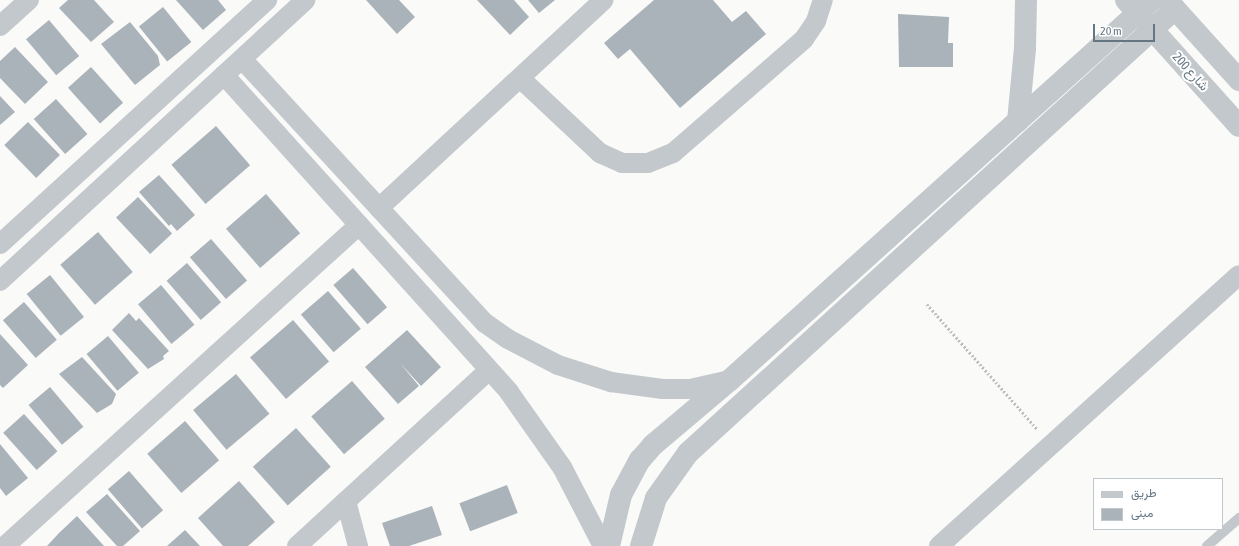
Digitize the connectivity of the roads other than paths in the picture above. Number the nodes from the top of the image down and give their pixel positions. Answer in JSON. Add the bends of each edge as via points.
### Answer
{"nodes":[{"id":1,"x":29,"y":0,"type":"edge"},
{"id":2,"x":267,"y":0,"type":"edge"},
{"id":3,"x":306,"y":0,"type":"edge"},
{"id":4,"x":604,"y":0,"type":"edge"},
{"id":5,"x":823,"y":0,"type":"edge"},
{"id":6,"x":1026,"y":0,"type":"edge"},
{"id":7,"x":1156,"y":3,"type":"edge"},
{"id":8,"x":0,"y":26,"type":"edge"},
{"id":9,"x":1153,"y":30,"type":"junction"},
{"id":10,"x":242,"y":59,"type":"junction"},
{"id":11,"x":224,"y":75,"type":"junction"},
{"id":12,"x":520,"y":78,"type":"junction"},
{"id":13,"x":1239,"y":80,"type":"edge"},
{"id":14,"x":1018,"y":122,"type":"junction"},
{"id":15,"x":1239,"y":126,"type":"edge"},
{"id":16,"x":379,"y":208,"type":"junction"},
{"id":17,"x":359,"y":225,"type":"junction"},
{"id":18,"x":0,"y":244,"type":"edge"},
{"id":19,"x":1239,"y":275,"type":"edge"},
{"id":20,"x":0,"y":281,"type":"edge"},
{"id":21,"x":489,"y":370,"type":"junction"},
{"id":22,"x":730,"y":380,"type":"junction"},
{"id":23,"x":747,"y":398,"type":"junction"},
{"id":24,"x":346,"y":501,"type":"junction"},
{"id":25,"x":1239,"y":518,"type":"edge"},
{"id":26,"x":5,"y":546,"type":"edge"},
{"id":27,"x":297,"y":546,"type":"edge"},
{"id":28,"x":358,"y":546,"type":"edge"},
{"id":29,"x":603,"y":546,"type":"edge"},
{"id":30,"x":609,"y":546,"type":"edge"},
{"id":31,"x":641,"y":546,"type":"edge"},
{"id":32,"x":939,"y":546,"type":"edge"},
{"id":33,"x":1207,"y":546,"type":"edge"}],
"edges":[{"from":1,"to":8,"type":"street"},
{"from":2,"to":18,"type":"street"},
{"from":3,"to":10,"type":"street"},
{"from":4,"to":12,"type":"street"},
{"from":5,"to":12,"type":"street","via":[[816,21],[804,39],[673,153],[648,163],[622,163],[600,153]]},
{"from":6,"to":14,"type":"street","via":[[1025,48]]},
{"from":7,"to":9,"type":"street"},
{"from":7,"to":9,"type":"street","name":"شارع 200"},
{"from":7,"to":13,"type":"street"},
{"from":7,"to":14,"type":"street"},
{"from":9,"to":15,"type":"street","name":"شارع 200"},
{"from":9,"to":23,"type":"street"},
{"from":10,"to":11,"type":"street"},
{"from":10,"to":16,"type":"street"},
{"from":11,"to":17,"type":"street"},
{"from":11,"to":20,"type":"street"},
{"from":12,"to":16,"type":"street"},
{"from":14,"to":22,"type":"street"},
{"from":16,"to":22,"type":"street","via":[[485,323],[533,353],[585,375],[637,386],[690,389]]},
{"from":17,"to":21,"type":"street"},
{"from":17,"to":26,"type":"street"},
{"from":19,"to":32,"type":"street"},
{"from":21,"to":24,"type":"street"},
{"from":21,"to":29,"type":"street","via":[[537,429],[562,468]]},
{"from":22,"to":23,"type":"street"},
{"from":22,"to":30,"type":"street","via":[[668,431],[640,460],[621,495]]},
{"from":23,"to":31,"type":"street","via":[[675,468],[656,498]]},
{"from":24,"to":27,"type":"street"},
{"from":24,"to":28,"type":"street"},
{"from":25,"to":33,"type":"lane"}]}
